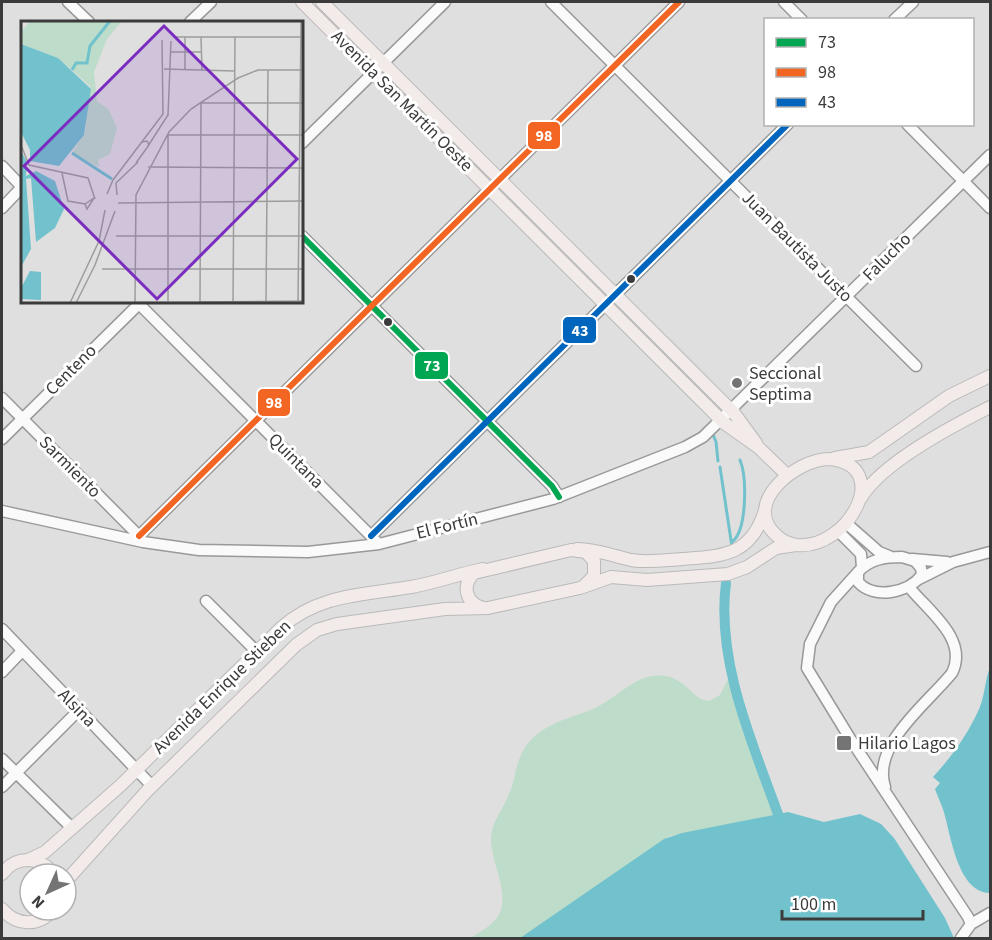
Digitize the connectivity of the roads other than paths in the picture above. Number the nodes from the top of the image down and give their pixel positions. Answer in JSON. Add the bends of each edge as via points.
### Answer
{"nodes":[{"id":1,"x":68,"y":2,"type":"edge"},
{"id":2,"x":211,"y":2,"type":"edge"},
{"id":3,"x":302,"y":2,"type":"edge"},
{"id":4,"x":322,"y":2,"type":"edge"},
{"id":5,"x":445,"y":2,"type":"edge"},
{"id":6,"x":551,"y":2,"type":"edge"},
{"id":7,"x":679,"y":2,"type":"edge"},
{"id":8,"x":784,"y":2,"type":"edge"},
{"id":9,"x":913,"y":2,"type":"edge"},
{"id":10,"x":800,"y":18,"type":"edge"},
{"id":11,"x":896,"y":18,"type":"edge"},
{"id":12,"x":88,"y":21,"type":"edge"},
{"id":13,"x":191,"y":21,"type":"edge"},
{"id":14,"x":383,"y":62,"type":"junction"},
{"id":15,"x":615,"y":65,"type":"junction"},
{"id":16,"x":373,"y":73,"type":"junction"},
{"id":17,"x":786,"y":126,"type":"edge"},
{"id":18,"x":909,"y":126,"type":"edge"},
{"id":19,"x":303,"y":142,"type":"edge"},
{"id":20,"x":990,"y":155,"type":"edge"},
{"id":21,"x":2,"y":166,"type":"edge"},
{"id":22,"x":500,"y":179,"type":"junction"},
{"id":23,"x":731,"y":181,"type":"junction"},
{"id":24,"x":964,"y":181,"type":"junction"},
{"id":25,"x":21,"y":186,"type":"edge"},
{"id":26,"x":21,"y":188,"type":"edge"},
{"id":27,"x":489,"y":189,"type":"junction"},
{"id":28,"x":2,"y":208,"type":"edge"},
{"id":29,"x":990,"y":208,"type":"edge"},
{"id":30,"x":303,"y":237,"type":"edge"},
{"id":31,"x":616,"y":295,"type":"junction"},
{"id":32,"x":847,"y":297,"type":"junction"},
{"id":33,"x":138,"y":303,"type":"edge"},
{"id":34,"x":140,"y":303,"type":"edge"},
{"id":35,"x":606,"y":305,"type":"junction"},
{"id":36,"x":372,"y":306,"type":"junction"},
{"id":37,"x":916,"y":366,"type":"dead end"},
{"id":38,"x":990,"y":376,"type":"edge"},
{"id":39,"x":2,"y":398,"type":"edge"},
{"id":40,"x":990,"y":407,"type":"edge"},
{"id":41,"x":732,"y":410,"type":"junction"},
{"id":42,"x":22,"y":418,"type":"junction"},
{"id":43,"x":256,"y":420,"type":"junction"},
{"id":44,"x":721,"y":420,"type":"junction"},
{"id":45,"x":487,"y":422,"type":"junction"},
{"id":46,"x":2,"y":439,"type":"edge"},
{"id":47,"x":758,"y":447,"type":"junction"},
{"id":48,"x":829,"y":459,"type":"junction"},
{"id":49,"x":787,"y":475,"type":"junction"},
{"id":50,"x":559,"y":497,"type":"junction"},
{"id":51,"x":860,"y":499,"type":"junction"},
{"id":52,"x":766,"y":506,"type":"junction"},
{"id":53,"x":2,"y":511,"type":"edge"},
{"id":54,"x":842,"y":527,"type":"junction"},
{"id":55,"x":139,"y":538,"type":"junction"},
{"id":56,"x":375,"y":540,"type":"junction"},
{"id":57,"x":796,"y":545,"type":"junction"},
{"id":58,"x":577,"y":549,"type":"junction"},
{"id":59,"x":990,"y":552,"type":"edge"},
{"id":60,"x":700,"y":557,"type":"junction"},
{"id":61,"x":893,"y":557,"type":"junction"},
{"id":62,"x":909,"y":558,"type":"junction"},
{"id":63,"x":953,"y":562,"type":"junction"},
{"id":64,"x":483,"y":570,"type":"junction"},
{"id":65,"x":860,"y":570,"type":"junction"},
{"id":66,"x":702,"y":577,"type":"junction"},
{"id":67,"x":919,"y":579,"type":"junction"},
{"id":68,"x":909,"y":587,"type":"junction"},
{"id":69,"x":580,"y":588,"type":"junction"},
{"id":70,"x":206,"y":601,"type":"dead end"},
{"id":71,"x":488,"y":608,"type":"junction"},
{"id":72,"x":2,"y":629,"type":"edge"},
{"id":73,"x":22,"y":651,"type":"junction"},
{"id":74,"x":257,"y":652,"type":"junction"},
{"id":75,"x":2,"y":672,"type":"edge"},
{"id":76,"x":79,"y":710,"type":"junction"},
{"id":77,"x":2,"y":759,"type":"edge"},
{"id":78,"x":137,"y":770,"type":"junction"},
{"id":79,"x":16,"y":773,"type":"junction"},
{"id":80,"x":152,"y":786,"type":"junction"},
{"id":81,"x":2,"y":787,"type":"edge"},
{"id":82,"x":886,"y":792,"type":"junction"},
{"id":83,"x":72,"y":828,"type":"junction"},
{"id":84,"x":28,"y":860,"type":"junction"},
{"id":85,"x":38,"y":862,"type":"edge"},
{"id":86,"x":78,"y":868,"type":"edge"},
{"id":87,"x":3,"y":869,"type":"edge"},
{"id":88,"x":2,"y":909,"type":"edge"},
{"id":89,"x":990,"y":913,"type":"edge"},
{"id":90,"x":18,"y":920,"type":"edge"},
{"id":91,"x":22,"y":922,"type":"edge"},
{"id":92,"x":2,"y":923,"type":"edge"},
{"id":93,"x":971,"y":924,"type":"junction"},
{"id":94,"x":962,"y":939,"type":"edge"}],
"edges":[{"from":1,"to":12,"type":"street"},
{"from":2,"to":13,"type":"street"},
{"from":3,"to":16,"type":"main road","name":"Avenida San Martín Oeste"},
{"from":4,"to":14,"type":"main road","name":"Avenida San Martín Oeste"},
{"from":5,"to":14,"type":"street"},
{"from":6,"to":15,"type":"street","name":"Juan Bautista Justo"},
{"from":7,"to":15,"type":"street"},
{"from":8,"to":10,"type":"street"},
{"from":9,"to":11,"type":"street"},
{"from":14,"to":16,"type":"street"},
{"from":14,"to":22,"type":"main road","name":"Avenida San Martín Oeste"},
{"from":15,"to":22,"type":"street"},
{"from":15,"to":23,"type":"street","name":"Juan Bautista Justo"},
{"from":16,"to":19,"type":"street"},
{"from":16,"to":27,"type":"main road","name":"Avenida San Martín Oeste"},
{"from":17,"to":23,"type":"street"},
{"from":18,"to":24,"type":"street"},
{"from":20,"to":24,"type":"street","name":"Falucho"},
{"from":21,"to":25,"type":"street"},
{"from":22,"to":27,"type":"street"},
{"from":22,"to":31,"type":"main road","name":"Avenida San Martín Oeste"},
{"from":23,"to":31,"type":"street"},
{"from":23,"to":32,"type":"street","name":"Juan Bautista Justo"},
{"from":24,"to":29,"type":"street"},
{"from":24,"to":32,"type":"street","name":"Falucho"},
{"from":26,"to":28,"type":"street"},
{"from":27,"to":35,"type":"main road","name":"Avenida San Martín Oeste"},
{"from":27,"to":36,"type":"street"},
{"from":30,"to":36,"type":"street"},
{"from":31,"to":35,"type":"street"},
{"from":31,"to":41,"type":"main road","name":"Avenida San Martín Oeste"},
{"from":32,"to":37,"type":"street","name":"Juan Bautista Justo"},
{"from":32,"to":41,"type":"street","name":"Falucho"},
{"from":33,"to":42,"type":"street","name":"Centeno"},
{"from":34,"to":43,"type":"street","name":"Quintana"},
{"from":35,"to":44,"type":"main road","name":"Avenida San Martín Oeste"},
{"from":35,"to":45,"type":"street"},
{"from":36,"to":43,"type":"street"},
{"from":36,"to":45,"type":"street"},
{"from":38,"to":48,"type":"main road","via":[[949,396],[869,452]]},
{"from":39,"to":42,"type":"street","name":"Sarmiento"},
{"from":40,"to":51,"type":"main road","via":[[889,467]]},
{"from":41,"to":44,"type":"street","name":"El Fortín"},
{"from":41,"to":47,"type":"main road","name":"Avenida San Martín Oeste"},
{"from":42,"to":46,"type":"street","name":"Centeno"},
{"from":42,"to":55,"type":"street","name":"Sarmiento"},
{"from":43,"to":55,"type":"street"},
{"from":43,"to":56,"type":"street","name":"Quintana"},
{"from":44,"to":47,"type":"main road","name":"Avenida San Martín Oeste"},
{"from":44,"to":50,"type":"street","name":"El Fortín","via":[[689,445]]},
{"from":45,"to":50,"type":"street"},
{"from":45,"to":56,"type":"street"},
{"from":47,"to":49,"type":"main road","name":"Avenida San Martín Oeste"},
{"from":48,"to":49,"type":"main road","via":[[810,461]]},
{"from":48,"to":51,"type":"main road","via":[[843,462],[857,474]]},
{"from":49,"to":52,"type":"main road"},
{"from":50,"to":56,"type":"street","name":"El Fortín"},
{"from":51,"to":54,"type":"main road"},
{"from":52,"to":57,"type":"main road","via":[[772,531],[783,541]]},
{"from":52,"to":60,"type":"main road","name":"Avenida Enrique Stieben","via":[[757,529],[742,547],[725,555]]},
{"from":53,"to":55,"type":"street","name":"El Fortín"},
{"from":54,"to":57,"type":"main road","via":[[819,542]]},
{"from":54,"to":61,"type":"street"},
{"from":54,"to":65,"type":"street","via":[[861,554]]},
{"from":55,"to":56,"type":"street","name":"El Fortín","via":[[234,553],[304,553]]},
{"from":57,"to":66,"type":"main road","name":"Avenida Enrique Stieben","via":[[776,548],[737,572]]},
{"from":58,"to":60,"type":"main road","name":"Avenida Enrique Stieben","via":[[640,561]]},
{"from":58,"to":64,"type":"main road","name":"Avenida Enrique Stieben"},
{"from":58,"to":69,"type":"main road","via":[[588,554],[596,567],[591,582]]},
{"from":59,"to":63,"type":"street"},
{"from":60,"to":66,"type":"main road"},
{"from":61,"to":62,"type":"street"},
{"from":61,"to":65,"type":"street","via":[[875,560]]},
{"from":62,"to":63,"type":"street"},
{"from":62,"to":67,"type":"street","via":[[921,568]]},
{"from":63,"to":67,"type":"street"},
{"from":64,"to":71,"type":"main road","via":[[469,578],[466,591],[475,605]]},
{"from":64,"to":74,"type":"main road","name":"Avenida Enrique Stieben","via":[[324,601],[293,617]]},
{"from":65,"to":68,"type":"street","via":[[858,582],[870,591]]},
{"from":65,"to":82,"type":"street","via":[[831,602],[810,644],[807,668]]},
{"from":66,"to":69,"type":"main road","name":"Avenida Enrique Stieben","via":[[613,577]]},
{"from":67,"to":68,"type":"street"},
{"from":68,"to":82,"type":"street","via":[[954,642],[957,659],[952,673],[889,747],[882,772]]},
{"from":69,"to":71,"type":"main road","name":"Avenida Enrique Stieben"},
{"from":70,"to":74,"type":"street"},
{"from":71,"to":80,"type":"main road","name":"Avenida Enrique Stieben","via":[[439,610],[317,630],[296,645]]},
{"from":72,"to":73,"type":"street","name":"Alsina"},
{"from":73,"to":75,"type":"street"},
{"from":73,"to":76,"type":"street","name":"Alsina"},
{"from":74,"to":78,"type":"main road","name":"Avenida Enrique Stieben"},
{"from":76,"to":78,"type":"street","name":"Alsina"},
{"from":76,"to":79,"type":"street"},
{"from":77,"to":79,"type":"street"},
{"from":78,"to":80,"type":"street","name":"Alsina"},
{"from":78,"to":83,"type":"main road","name":"Avenida Enrique Stieben"},
{"from":79,"to":81,"type":"street"},
{"from":79,"to":83,"type":"street"},
{"from":80,"to":86,"type":"main road","name":"Avenida Enrique Stieben"},
{"from":82,"to":93,"type":"street"},
{"from":83,"to":84,"type":"main road","name":"Avenida Enrique Stieben","via":[[45,852]]},
{"from":84,"to":85,"type":"main road"},
{"from":84,"to":87,"type":"main road","name":"Avenida Enrique Stieben"},
{"from":88,"to":90,"type":"main road"},
{"from":89,"to":93,"type":"street"},
{"from":91,"to":92,"type":"main road"},
{"from":93,"to":94,"type":"street"}]}
